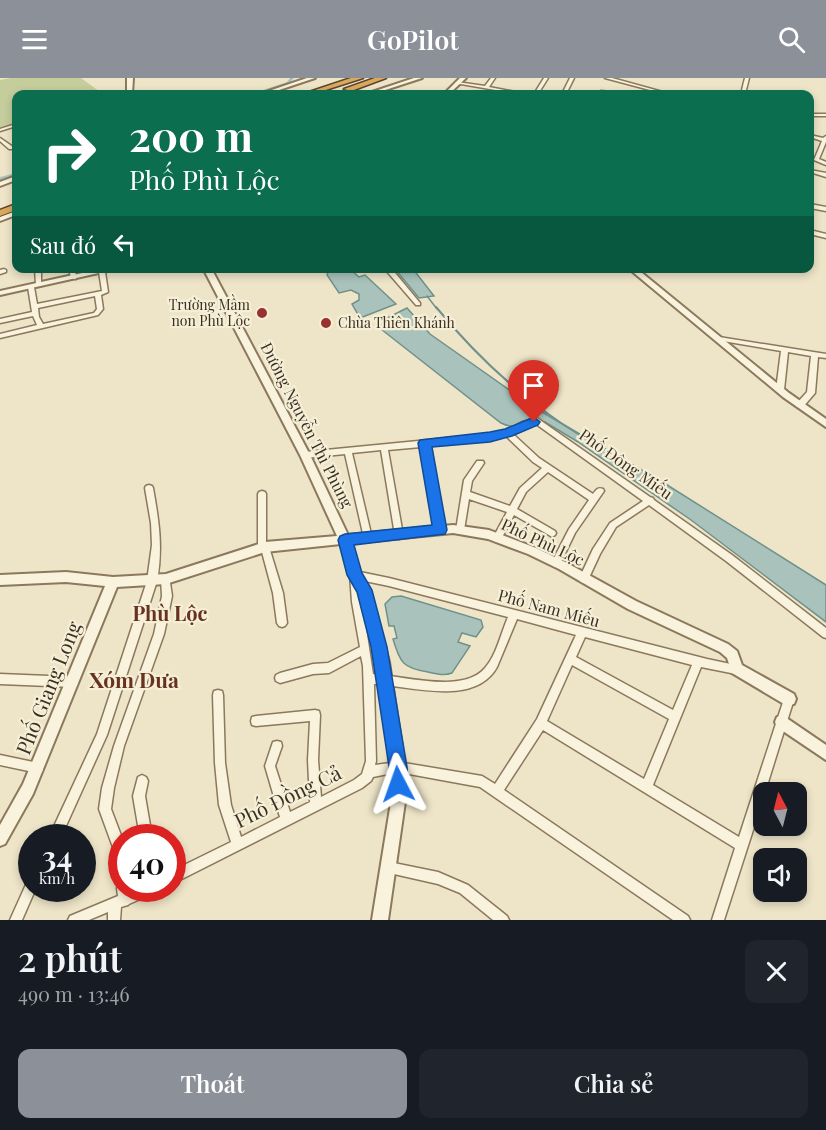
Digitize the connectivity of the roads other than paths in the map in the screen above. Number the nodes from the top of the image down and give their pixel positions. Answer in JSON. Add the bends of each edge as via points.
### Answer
{"nodes":[{"id":1,"x":312,"y":78,"type":"edge"},
{"id":2,"x":359,"y":78,"type":"edge"},
{"id":3,"x":382,"y":78,"type":"edge"},
{"id":4,"x":419,"y":78,"type":"edge"},
{"id":5,"x":463,"y":78,"type":"edge"},
{"id":6,"x":493,"y":78,"type":"edge"},
{"id":7,"x":606,"y":78,"type":"edge"},
{"id":8,"x":457,"y":83,"type":"junction"},
{"id":9,"x":486,"y":88,"type":"junction"},
{"id":10,"x":276,"y":90,"type":"edge"},
{"id":11,"x":320,"y":90,"type":"edge"},
{"id":12,"x":344,"y":90,"type":"edge"},
{"id":13,"x":382,"y":90,"type":"edge"},
{"id":14,"x":450,"y":90,"type":"edge"},
{"id":15,"x":497,"y":90,"type":"edge"},
{"id":16,"x":652,"y":90,"type":"edge"},
{"id":17,"x":825,"y":138,"type":"edge"},
{"id":18,"x":0,"y":139,"type":"edge"},
{"id":19,"x":11,"y":148,"type":"dead end"},
{"id":20,"x":823,"y":151,"type":"edge"},
{"id":21,"x":826,"y":164,"type":"edge"},
{"id":22,"x":37,"y":273,"type":"edge"},
{"id":23,"x":73,"y":273,"type":"edge"},
{"id":24,"x":97,"y":273,"type":"edge"},
{"id":25,"x":102,"y":273,"type":"edge"},
{"id":26,"x":210,"y":273,"type":"edge"},
{"id":27,"x":391,"y":273,"type":"edge"},
{"id":28,"x":637,"y":273,"type":"edge"},
{"id":29,"x":74,"y":278,"type":"junction"},
{"id":30,"x":35,"y":286,"type":"junction"},
{"id":31,"x":0,"y":293,"type":"edge"},
{"id":32,"x":98,"y":293,"type":"junction"},
{"id":33,"x":418,"y":304,"type":"dead end"},
{"id":34,"x":35,"y":310,"type":"junction"},
{"id":35,"x":0,"y":321,"type":"edge"},
{"id":36,"x":41,"y":327,"type":"junction"},
{"id":37,"x":0,"y":336,"type":"edge"},
{"id":38,"x":719,"y":339,"type":"junction"},
{"id":39,"x":785,"y":349,"type":"junction"},
{"id":40,"x":815,"y":354,"type":"junction"},
{"id":41,"x":826,"y":356,"type":"edge"},
{"id":42,"x":780,"y":390,"type":"junction"},
{"id":43,"x":800,"y":405,"type":"junction"},
{"id":44,"x":826,"y":424,"type":"edge"},
{"id":45,"x":508,"y":433,"type":"junction"},
{"id":46,"x":424,"y":443,"type":"junction"},
{"id":47,"x":384,"y":447,"type":"junction"},
{"id":48,"x":348,"y":451,"type":"junction"},
{"id":49,"x":305,"y":455,"type":"junction"},
{"id":50,"x":480,"y":463,"type":"dead end"},
{"id":51,"x":548,"y":468,"type":"junction"},
{"id":52,"x":149,"y":488,"type":"dead end"},
{"id":53,"x":465,"y":494,"type":"junction"},
{"id":54,"x":262,"y":495,"type":"dead end"},
{"id":55,"x":650,"y":500,"type":"junction"},
{"id":56,"x":512,"y":510,"type":"junction"},
{"id":57,"x":440,"y":530,"type":"junction"},
{"id":58,"x":460,"y":530,"type":"junction"},
{"id":59,"x":552,"y":533,"type":"dead end"},
{"id":60,"x":399,"y":535,"type":"junction"},
{"id":61,"x":368,"y":538,"type":"junction"},
{"id":62,"x":496,"y":538,"type":"junction"},
{"id":63,"x":345,"y":540,"type":"junction"},
{"id":64,"x":264,"y":548,"type":"junction"},
{"id":65,"x":556,"y":563,"type":"junction"},
{"id":66,"x":355,"y":575,"type":"junction"},
{"id":67,"x":166,"y":579,"type":"junction"},
{"id":68,"x":584,"y":579,"type":"junction"},
{"id":69,"x":0,"y":580,"type":"edge"},
{"id":70,"x":153,"y":581,"type":"junction"},
{"id":71,"x":113,"y":582,"type":"junction"},
{"id":72,"x":514,"y":614,"type":"junction"},
{"id":73,"x":282,"y":623,"type":"dead end"},
{"id":74,"x":582,"y":632,"type":"junction"},
{"id":75,"x":826,"y":634,"type":"edge"},
{"id":76,"x":364,"y":650,"type":"junction"},
{"id":77,"x":571,"y":659,"type":"junction"},
{"id":78,"x":698,"y":662,"type":"junction"},
{"id":79,"x":736,"y":669,"type":"junction"},
{"id":80,"x":280,"y":678,"type":"dead end"},
{"id":81,"x":385,"y":678,"type":"junction"},
{"id":82,"x":0,"y":679,"type":"edge"},
{"id":83,"x":368,"y":679,"type":"junction"},
{"id":84,"x":73,"y":682,"type":"junction"},
{"id":85,"x":218,"y":695,"type":"dead end"},
{"id":86,"x":789,"y":699,"type":"joint"},
{"id":87,"x":676,"y":717,"type":"junction"},
{"id":88,"x":256,"y":721,"type":"dead end"},
{"id":89,"x":782,"y":722,"type":"junction"},
{"id":90,"x":541,"y":723,"type":"junction"},
{"id":91,"x":277,"y":746,"type":"dead end"},
{"id":92,"x":826,"y":753,"type":"edge"},
{"id":93,"x":0,"y":760,"type":"edge"},
{"id":94,"x":398,"y":767,"type":"junction"},
{"id":95,"x":38,"y":768,"type":"junction"},
{"id":96,"x":368,"y":772,"type":"junction"},
{"id":97,"x":142,"y":781,"type":"dead end"},
{"id":98,"x":647,"y":786,"type":"junction"},
{"id":99,"x":497,"y":791,"type":"junction"},
{"id":100,"x":316,"y":804,"type":"junction"},
{"id":101,"x":286,"y":819,"type":"junction"},
{"id":102,"x":61,"y":824,"type":"edge"},
{"id":103,"x":110,"y":824,"type":"edge"},
{"id":104,"x":144,"y":824,"type":"edge"},
{"id":105,"x":0,"y":838,"type":"edge"},
{"id":106,"x":237,"y":844,"type":"junction"},
{"id":107,"x":742,"y":845,"type":"junction"},
{"id":108,"x":389,"y":868,"type":"junction"},
{"id":109,"x":186,"y":871,"type":"edge"},
{"id":110,"x":24,"y":902,"type":"edge"},
{"id":111,"x":112,"y":902,"type":"edge"},
{"id":112,"x":120,"y":902,"type":"edge"},
{"id":113,"x":487,"y":915,"type":"edge"},
{"id":114,"x":16,"y":920,"type":"edge"},
{"id":115,"x":74,"y":920,"type":"edge"},
{"id":116,"x":114,"y":920,"type":"edge"},
{"id":117,"x":380,"y":920,"type":"edge"},
{"id":118,"x":503,"y":920,"type":"edge"},
{"id":119,"x":684,"y":920,"type":"edge"},
{"id":120,"x":718,"y":920,"type":"edge"}],
"edges":[{"from":1,"to":10,"type":"street"},
{"from":2,"to":11,"type":"highway"},
{"from":3,"to":12,"type":"highway"},
{"from":4,"to":13,"type":"street"},
{"from":5,"to":8,"type":"street"},
{"from":6,"to":9,"type":"street"},
{"from":7,"to":16,"type":"street"},
{"from":8,"to":9,"type":"street"},
{"from":8,"to":14,"type":"street"},
{"from":9,"to":15,"type":"street"},
{"from":17,"to":20,"type":"street"},
{"from":18,"to":19,"type":"street"},
{"from":20,"to":21,"type":"street","via":[[816,161]]},
{"from":22,"to":30,"type":"street"},
{"from":23,"to":29,"type":"street"},
{"from":24,"to":29,"type":"street"},
{"from":25,"to":32,"type":"street","via":[[105,292]]},
{"from":26,"to":49,"type":"street","name":"Đường Nguyễn Thì Phùng"},
{"from":27,"to":33,"type":"street"},
{"from":28,"to":38,"type":"street"},
{"from":29,"to":30,"type":"street"},
{"from":30,"to":31,"type":"street"},
{"from":30,"to":34,"type":"street"},
{"from":32,"to":34,"type":"street"},
{"from":32,"to":36,"type":"street","via":[[100,309],[96,314]]},
{"from":34,"to":35,"type":"street"},
{"from":34,"to":36,"type":"street"},
{"from":36,"to":37,"type":"street"},
{"from":38,"to":39,"type":"street"},
{"from":38,"to":42,"type":"street"},
{"from":39,"to":40,"type":"street"},
{"from":39,"to":42,"type":"street"},
{"from":40,"to":41,"type":"street"},
{"from":40,"to":43,"type":"street","via":[[812,393]]},
{"from":42,"to":43,"type":"street"},
{"from":43,"to":44,"type":"street"},
{"from":45,"to":46,"type":"street","name":"Phố Đông Miếu"},
{"from":45,"to":51,"type":"street","via":[[525,452]]},
{"from":45,"to":55,"type":"street","name":"Phố Đông Miếu","via":[[530,422],[540,423]]},
{"from":46,"to":47,"type":"street","name":"Phố Đông Miếu"},
{"from":46,"to":57,"type":"street"},
{"from":47,"to":48,"type":"street","name":"Phố Đông Miếu"},
{"from":47,"to":60,"type":"street"},
{"from":48,"to":49,"type":"street","name":"Phố Đông Miếu"},
{"from":48,"to":61,"type":"street"},
{"from":49,"to":63,"type":"street","name":"Đường Nguyễn Thì Phùng"},
{"from":50,"to":53,"type":"street","via":[[468,480]]},
{"from":51,"to":56,"type":"street","via":[[523,490]]},
{"from":51,"to":65,"type":"street","via":[[597,495]]},
{"from":52,"to":70,"type":"street","via":[[158,542]]},
{"from":53,"to":56,"type":"street"},
{"from":53,"to":58,"type":"street"},
{"from":54,"to":64,"type":"street"},
{"from":55,"to":68,"type":"street","via":[[613,525]]},
{"from":55,"to":75,"type":"street","name":"Phố Đông Miếu"},
{"from":56,"to":59,"type":"street"},
{"from":56,"to":62,"type":"street"},
{"from":57,"to":58,"type":"street","name":"Phố Phù Lộc"},
{"from":57,"to":60,"type":"street","name":"Phố Phù Lộc"},
{"from":58,"to":62,"type":"street","name":"Phố Phù Lộc"},
{"from":60,"to":61,"type":"street","name":"Phố Phù Lộc"},
{"from":61,"to":63,"type":"street","name":"Phố Phù Lộc"},
{"from":62,"to":65,"type":"street","name":"Phố Phù Lộc"},
{"from":63,"to":64,"type":"street","name":"Phố Phù Lộc"},
{"from":63,"to":66,"type":"street","name":"Đường Nguyễn Thì Phùng"},
{"from":64,"to":67,"type":"street","name":"Phố Phù Lộc"},
{"from":64,"to":73,"type":"street","via":[[278,593]]},
{"from":65,"to":68,"type":"street","name":"Phố Phù Lộc"},
{"from":66,"to":72,"type":"street","name":"Phố Nam Miếu"},
{"from":66,"to":76,"type":"street"},
{"from":66,"to":81,"type":"street","name":"Đường Nguyễn Thì Phùng","via":[[367,600]]},
{"from":67,"to":70,"type":"street","name":"Phố Phù Lộc"},
{"from":67,"to":103,"type":"street","via":[[167,596],[159,634],[119,746],[105,809]]},
{"from":68,"to":79,"type":"street","name":"Phố Phù Lộc","via":[[724,648],[733,655]]},
{"from":69,"to":71,"type":"street","name":"Phố Phù Lộc","via":[[66,577]]},
{"from":70,"to":71,"type":"street","name":"Phố Phù Lộc"},
{"from":70,"to":102,"type":"street","via":[[102,735]]},
{"from":71,"to":84,"type":"street","name":"Phố Giang Long"},
{"from":72,"to":74,"type":"street","name":"Phố Nam Miếu"},
{"from":72,"to":81,"type":"street","via":[[489,672],[477,682],[445,687]]},
{"from":74,"to":77,"type":"street"},
{"from":74,"to":78,"type":"street","name":"Phố Nam Miếu"},
{"from":76,"to":80,"type":"street","via":[[328,668]]},
{"from":76,"to":83,"type":"street"},
{"from":77,"to":87,"type":"street"},
{"from":77,"to":90,"type":"street"},
{"from":78,"to":79,"type":"street","name":"Phố Nam Miếu"},
{"from":78,"to":87,"type":"street"},
{"from":79,"to":86,"type":"street","name":"Phố Phù Lộc"},
{"from":81,"to":83,"type":"street"},
{"from":81,"to":94,"type":"street","name":"Đường Nguyễn Thì Phùng"},
{"from":82,"to":84,"type":"street"},
{"from":83,"to":96,"type":"street"},
{"from":84,"to":95,"type":"street","name":"Phố Giang Long"},
{"from":85,"to":106,"type":"street","via":[[225,805]]},
{"from":86,"to":89,"type":"street"},
{"from":87,"to":98,"type":"street"},
{"from":88,"to":100,"type":"street","via":[[315,715]]},
{"from":89,"to":92,"type":"street"},
{"from":89,"to":107,"type":"street"},
{"from":90,"to":98,"type":"street"},
{"from":90,"to":99,"type":"street"},
{"from":91,"to":101,"type":"street","via":[[270,766]]},
{"from":93,"to":95,"type":"street"},
{"from":94,"to":96,"type":"street"},
{"from":94,"to":99,"type":"street","via":[[482,782]]},
{"from":94,"to":108,"type":"street","name":"Đường Nguyễn Thì Phùng","via":[[398,802]]},
{"from":95,"to":105,"type":"street","name":"Phố Giang Long"},
{"from":96,"to":100,"type":"street","name":"Phố Đồng Cả","via":[[358,784]]},
{"from":97,"to":104,"type":"street","via":[[139,796]]},
{"from":98,"to":107,"type":"street"},
{"from":99,"to":119,"type":"street"},
{"from":100,"to":101,"type":"street","name":"Phố Đồng Cả"},
{"from":101,"to":106,"type":"street","name":"Phố Đồng Cả"},
{"from":106,"to":109,"type":"street","name":"Phố Đồng Cả"},
{"from":107,"to":120,"type":"street"},
{"from":108,"to":113,"type":"street","via":[[438,878],[464,889]]},
{"from":108,"to":117,"type":"street","name":"Đường Nguyễn Thì Phùng"},
{"from":110,"to":114,"type":"street"},
{"from":111,"to":115,"type":"street"},
{"from":112,"to":116,"type":"street"},
{"from":113,"to":118,"type":"street"}]}
